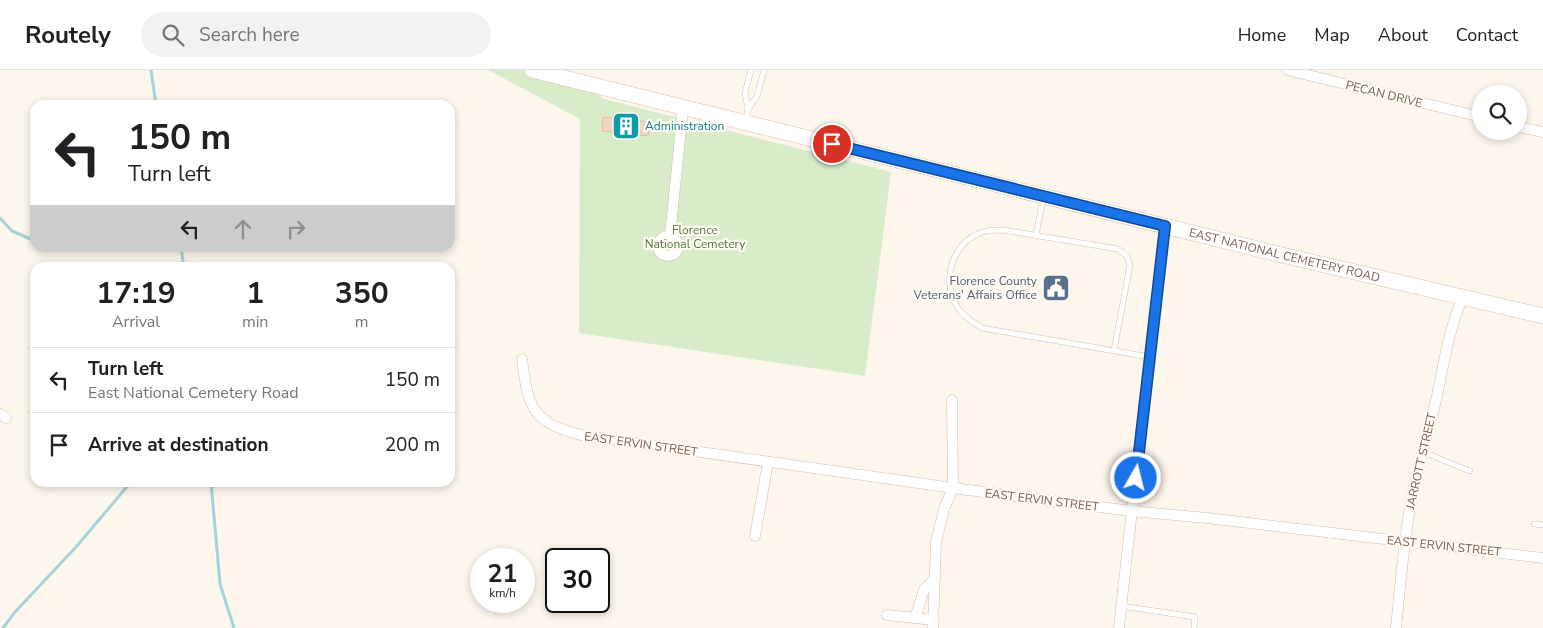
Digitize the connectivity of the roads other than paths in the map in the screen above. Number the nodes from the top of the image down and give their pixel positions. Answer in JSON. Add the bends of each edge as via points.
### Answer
{"nodes":[{"id":1,"x":532,"y":70,"type":"edge"},
{"id":2,"x":751,"y":70,"type":"edge"},
{"id":3,"x":764,"y":70,"type":"edge"},
{"id":4,"x":1287,"y":70,"type":"edge"},
{"id":5,"x":683,"y":108,"type":"junction"},
{"id":6,"x":1472,"y":115,"type":"edge"},
{"id":7,"x":747,"y":116,"type":"junction"},
{"id":8,"x":1527,"y":128,"type":"edge"},
{"id":9,"x":1543,"y":132,"type":"edge"},
{"id":10,"x":1044,"y":196,"type":"junction"},
{"id":11,"x":1165,"y":226,"type":"junction"},
{"id":12,"x":1036,"y":235,"type":"junction"},
{"id":13,"x":670,"y":236,"type":"dead end"},
{"id":14,"x":1464,"y":298,"type":"junction"},
{"id":15,"x":1543,"y":316,"type":"edge"},
{"id":16,"x":1114,"y":350,"type":"junction"},
{"id":17,"x":1151,"y":357,"type":"junction"},
{"id":18,"x":522,"y":359,"type":"dead end"},
{"id":19,"x":952,"y":400,"type":"dead end"},
{"id":20,"x":1423,"y":452,"type":"junction"},
{"id":21,"x":768,"y":462,"type":"junction"},
{"id":22,"x":1470,"y":471,"type":"dead end"},
{"id":23,"x":953,"y":488,"type":"junction"},
{"id":24,"x":1131,"y":511,"type":"junction"},
{"id":25,"x":1534,"y":524,"type":"dead end"},
{"id":26,"x":1543,"y":525,"type":"edge"},
{"id":27,"x":755,"y":536,"type":"dead end"},
{"id":28,"x":1405,"y":541,"type":"junction"},
{"id":29,"x":1543,"y":558,"type":"edge"},
{"id":30,"x":935,"y":578,"type":"junction"},
{"id":31,"x":1121,"y":606,"type":"junction"},
{"id":32,"x":887,"y":615,"type":"dead end"},
{"id":33,"x":914,"y":618,"type":"junction"},
{"id":34,"x":934,"y":624,"type":"edge"},
{"id":35,"x":1119,"y":628,"type":"edge"},
{"id":36,"x":1194,"y":628,"type":"edge"},
{"id":37,"x":1396,"y":628,"type":"edge"}],
"edges":[{"from":1,"to":5,"type":"street","name":"EAST NATIONAL CEMETERY ROAD"},
{"from":2,"to":7,"type":"lane","via":[[745,93]]},
{"from":3,"to":7,"type":"lane"},
{"from":4,"to":6,"type":"street","name":"PECAN DRIVE"},
{"from":5,"to":7,"type":"street","name":"EAST NATIONAL CEMETERY ROAD"},
{"from":5,"to":13,"type":"street"},
{"from":7,"to":10,"type":"street","name":"EAST NATIONAL CEMETERY ROAD"},
{"from":8,"to":9,"type":"street"},
{"from":10,"to":11,"type":"street","name":"EAST NATIONAL CEMETERY ROAD"},
{"from":10,"to":12,"type":"lane"},
{"from":11,"to":14,"type":"street","name":"EAST NATIONAL CEMETERY ROAD"},
{"from":11,"to":17,"type":"street"},
{"from":12,"to":16,"type":"lane","via":[[1118,249],[1127,256],[1129,276]]},
{"from":12,"to":16,"type":"lane","via":[[1003,230],[986,231],[970,238],[952,260],[949,273],[949,286],[959,309],[982,328]]},
{"from":14,"to":15,"type":"street","name":"EAST NATIONAL CEMETERY ROAD"},
{"from":14,"to":20,"type":"street","name":"JARROTT STREET","via":[[1448,338]]},
{"from":16,"to":17,"type":"lane"},
{"from":17,"to":24,"type":"street"},
{"from":18,"to":21,"type":"street","name":"EAST ERVIN STREET","via":[[532,407],[550,425],[581,435]]},
{"from":19,"to":23,"type":"street"},
{"from":20,"to":22,"type":"lane"},
{"from":20,"to":28,"type":"street","name":"JARROTT STREET"},
{"from":21,"to":23,"type":"street","name":"EAST ERVIN STREET"},
{"from":21,"to":27,"type":"street"},
{"from":23,"to":24,"type":"street","name":"EAST ERVIN STREET"},
{"from":23,"to":30,"type":"street","via":[[936,542]]},
{"from":24,"to":28,"type":"street","name":"EAST ERVIN STREET"},
{"from":24,"to":31,"type":"street"},
{"from":25,"to":26,"type":"lane"},
{"from":28,"to":29,"type":"street","name":"EAST ERVIN STREET"},
{"from":28,"to":37,"type":"street","name":"JARROTT STREET"},
{"from":30,"to":33,"type":"street","via":[[924,590]]},
{"from":30,"to":34,"type":"street"},
{"from":31,"to":35,"type":"street"},
{"from":31,"to":36,"type":"lane","via":[[1195,617]]},
{"from":32,"to":33,"type":"street"},
{"from":33,"to":34,"type":"street"}]}
